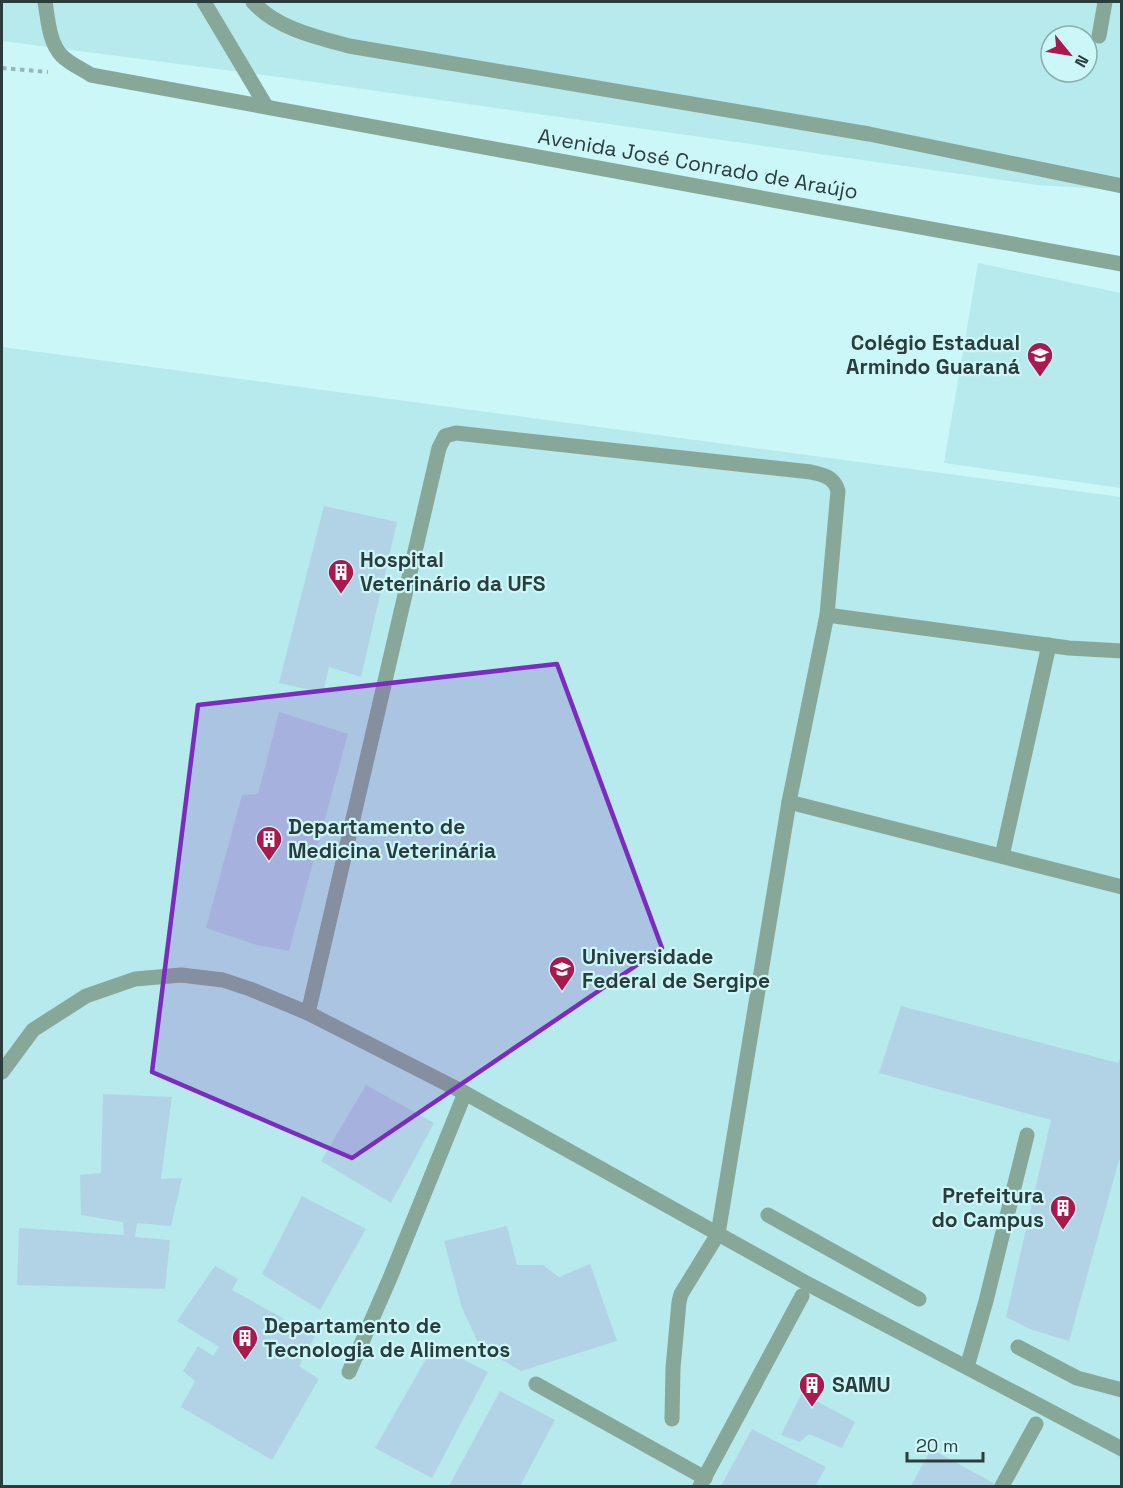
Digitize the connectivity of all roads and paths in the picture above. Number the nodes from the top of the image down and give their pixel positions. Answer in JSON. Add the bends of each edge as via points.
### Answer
{"nodes":[{"id":1,"x":45,"y":2,"type":"edge"},
{"id":2,"x":204,"y":2,"type":"edge"},
{"id":3,"x":253,"y":2,"type":"edge"},
{"id":4,"x":1105,"y":2,"type":"edge"},
{"id":5,"x":1099,"y":36,"type":"dead end"},
{"id":6,"x":266,"y":106,"type":"junction"},
{"id":7,"x":1122,"y":186,"type":"edge"},
{"id":8,"x":1122,"y":264,"type":"edge"},
{"id":9,"x":826,"y":615,"type":"junction"},
{"id":10,"x":1049,"y":645,"type":"junction"},
{"id":11,"x":1122,"y":651,"type":"edge"},
{"id":12,"x":789,"y":802,"type":"junction"},
{"id":13,"x":1002,"y":856,"type":"junction"},
{"id":14,"x":1122,"y":887,"type":"edge"},
{"id":15,"x":308,"y":1013,"type":"junction"},
{"id":16,"x":2,"y":1072,"type":"edge"},
{"id":17,"x":465,"y":1093,"type":"junction"},
{"id":18,"x":1027,"y":1134,"type":"dead end"},
{"id":19,"x":768,"y":1215,"type":"dead end"},
{"id":20,"x":718,"y":1234,"type":"junction"},
{"id":21,"x":801,"y":1296,"type":"dead end"},
{"id":22,"x":919,"y":1299,"type":"dead end"},
{"id":23,"x":1018,"y":1347,"type":"dead end"},
{"id":24,"x":967,"y":1367,"type":"junction"},
{"id":25,"x":349,"y":1372,"type":"dead end"},
{"id":26,"x":536,"y":1384,"type":"dead end"},
{"id":27,"x":1122,"y":1390,"type":"edge"},
{"id":28,"x":672,"y":1419,"type":"dead end"},
{"id":29,"x":1036,"y":1425,"type":"dead end"},
{"id":30,"x":1122,"y":1449,"type":"edge"},
{"id":31,"x":703,"y":1482,"type":"edge"},
{"id":32,"x":1002,"y":1486,"type":"edge"}],
"edges":[{"from":1,"to":6,"type":"street","name":"Avenida José Conrado de Araújo","via":[[58,51],[91,75]]},
{"from":2,"to":6,"type":"street"},
{"from":3,"to":7,"type":"street","via":[[264,14],[308,34],[349,46],[869,134]]},
{"from":4,"to":5,"type":"street"},
{"from":6,"to":8,"type":"street","name":"Avenida José Conrado de Araújo"},
{"from":9,"to":10,"type":"street"},
{"from":9,"to":12,"type":"street"},
{"from":9,"to":15,"type":"street","via":[[838,491],[829,477],[456,433],[445,435]]},
{"from":10,"to":11,"type":"street"},
{"from":10,"to":13,"type":"street"},
{"from":12,"to":13,"type":"street"},
{"from":12,"to":20,"type":"street"},
{"from":13,"to":14,"type":"street"},
{"from":15,"to":16,"type":"street","via":[[223,980],[181,975],[135,979],[86,996],[33,1030]]},
{"from":15,"to":17,"type":"street"},
{"from":17,"to":20,"type":"street"},
{"from":17,"to":25,"type":"street"},
{"from":18,"to":24,"type":"street"},
{"from":19,"to":22,"type":"street"},
{"from":20,"to":24,"type":"street"},
{"from":20,"to":28,"type":"street","via":[[681,1294]]},
{"from":21,"to":31,"type":"street"},
{"from":23,"to":27,"type":"street","via":[[1077,1378]]},
{"from":24,"to":30,"type":"street"},
{"from":26,"to":31,"type":"street"},
{"from":29,"to":32,"type":"street"}]}
